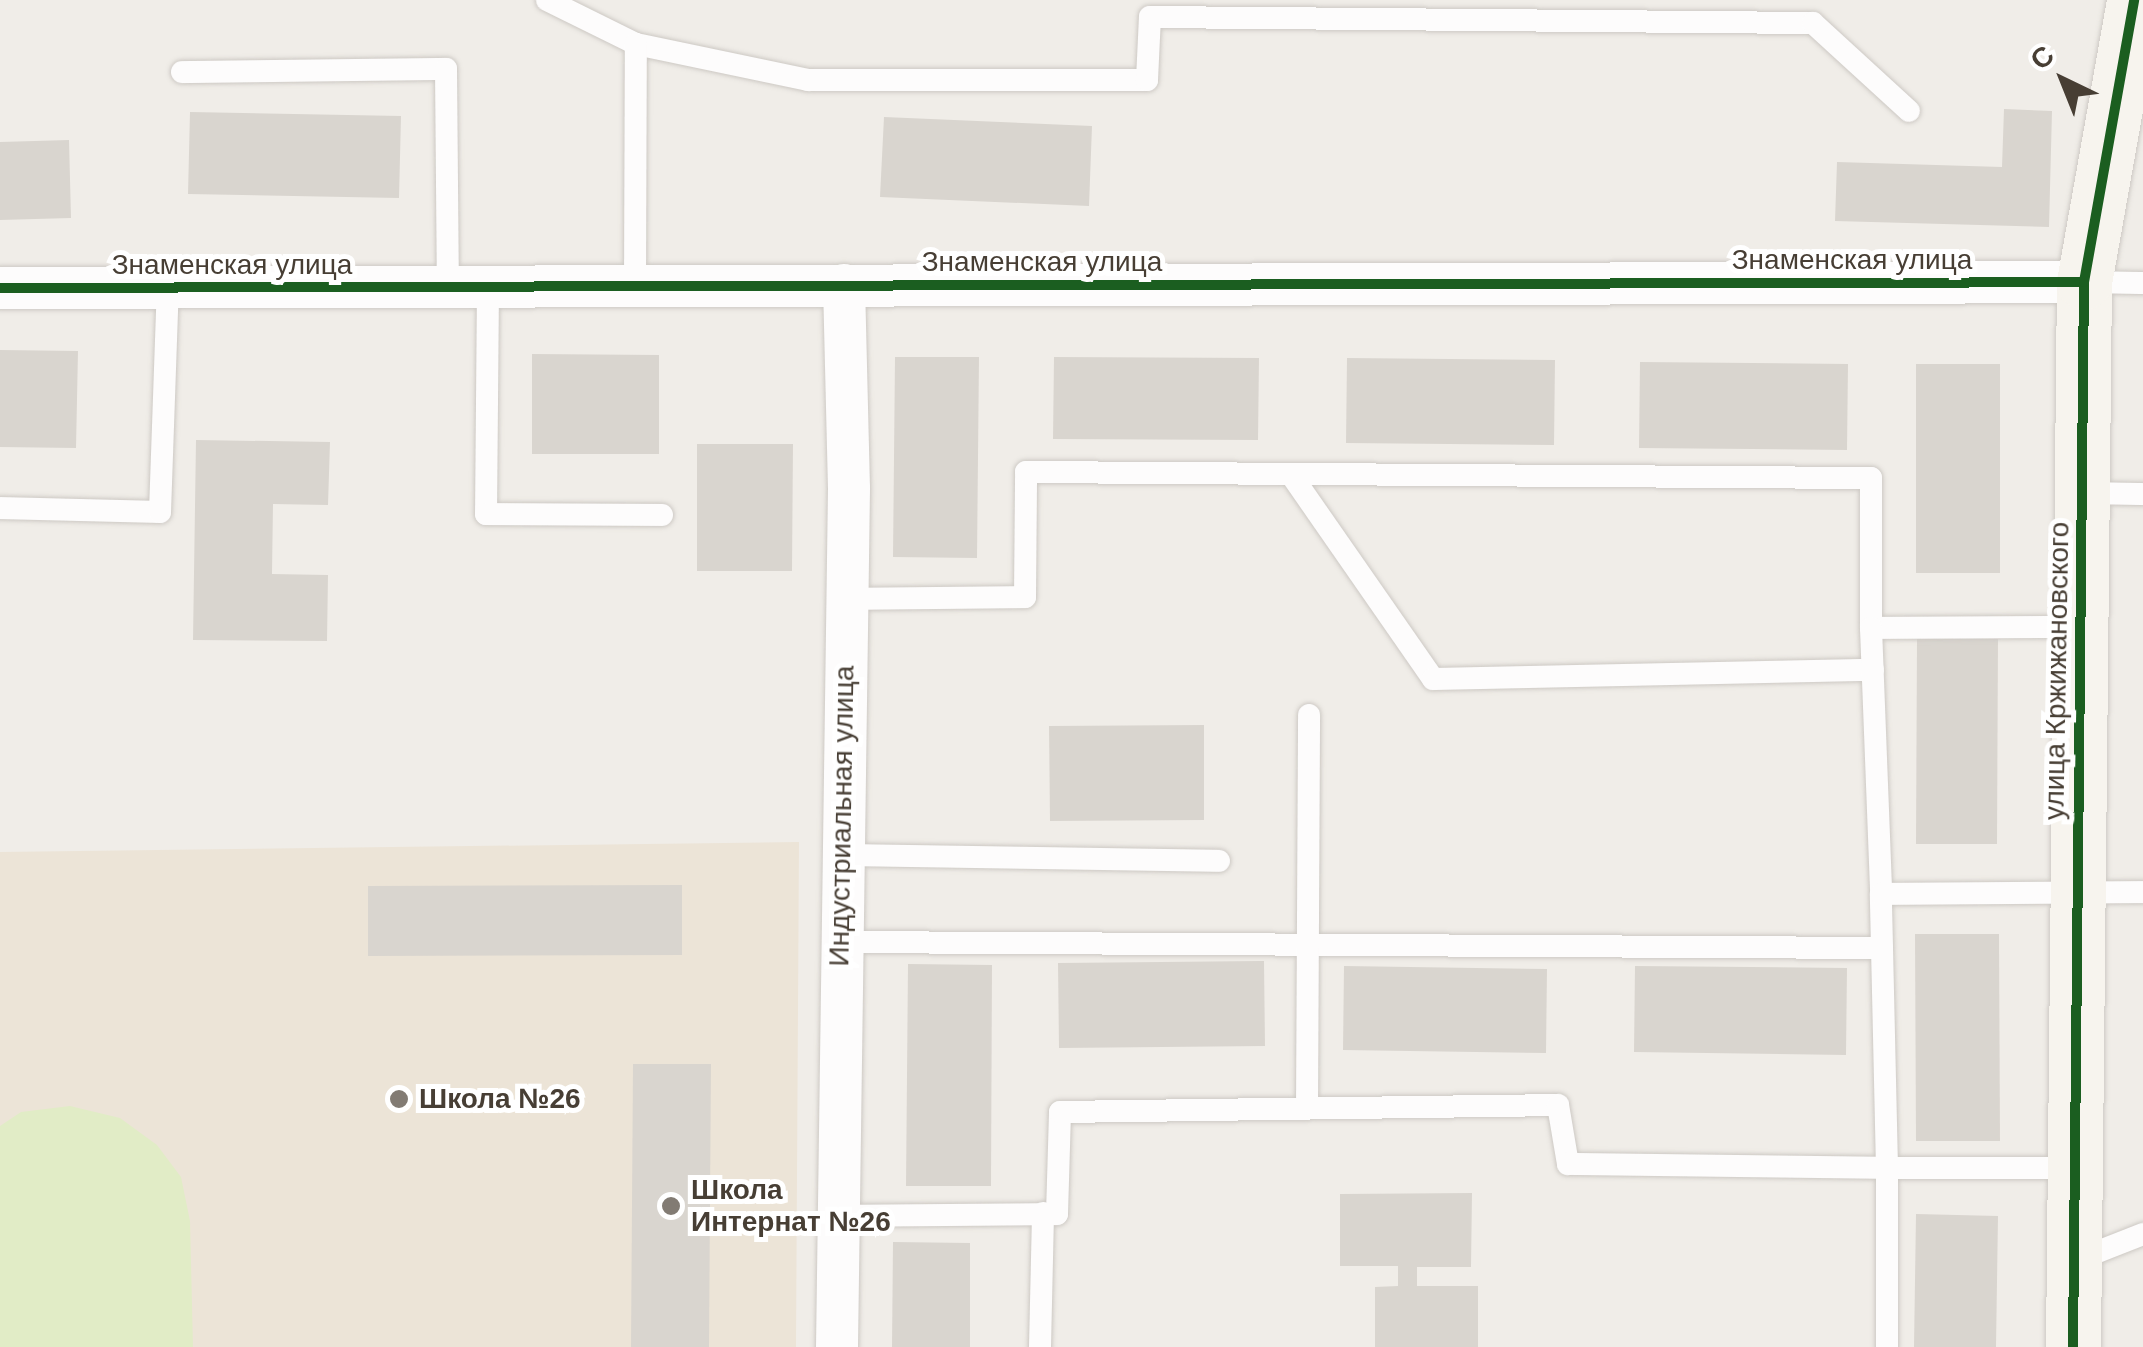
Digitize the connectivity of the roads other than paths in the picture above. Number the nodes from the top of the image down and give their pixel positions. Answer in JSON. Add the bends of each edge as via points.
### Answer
{"nodes":[{"id":1,"x":547,"y":0,"type":"edge"},
{"id":2,"x":2134,"y":0,"type":"edge"},
{"id":3,"x":636,"y":44,"type":"junction"},
{"id":4,"x":182,"y":72,"type":"dead end"},
{"id":5,"x":1909,"y":111,"type":"dead end"},
{"id":6,"x":2084,"y":282,"type":"junction"},
{"id":7,"x":2143,"y":283,"type":"edge"},
{"id":8,"x":634,"y":286,"type":"junction"},
{"id":9,"x":844,"y":286,"type":"junction"},
{"id":10,"x":468,"y":287,"type":"junction"},
{"id":11,"x":0,"y":288,"type":"edge"},
{"id":12,"x":168,"y":288,"type":"junction"},
{"id":13,"x":1292,"y":476,"type":"junction"},
{"id":14,"x":2082,"y":493,"type":"junction"},
{"id":15,"x":2143,"y":494,"type":"edge"},
{"id":16,"x":0,"y":508,"type":"edge"},
{"id":17,"x":662,"y":515,"type":"dead end"},
{"id":18,"x":846,"y":599,"type":"junction"},
{"id":19,"x":2080,"y":627,"type":"junction"},
{"id":20,"x":1871,"y":628,"type":"junction"},
{"id":21,"x":1873,"y":670,"type":"junction"},
{"id":22,"x":1310,"y":716,"type":"dead end"},
{"id":23,"x":841,"y":855,"type":"junction"},
{"id":24,"x":1220,"y":861,"type":"dead end"},
{"id":25,"x":2077,"y":892,"type":"junction"},
{"id":26,"x":2143,"y":892,"type":"edge"},
{"id":27,"x":1881,"y":894,"type":"junction"},
{"id":28,"x":840,"y":942,"type":"junction"},
{"id":29,"x":1308,"y":946,"type":"junction"},
{"id":30,"x":1882,"y":948,"type":"junction"},
{"id":31,"x":1307,"y":1108,"type":"junction"},
{"id":32,"x":1886,"y":1168,"type":"junction"},
{"id":33,"x":2077,"y":1168,"type":"junction"},
{"id":34,"x":1044,"y":1214,"type":"junction"},
{"id":35,"x":838,"y":1216,"type":"junction"},
{"id":36,"x":2143,"y":1234,"type":"edge"},
{"id":37,"x":2074,"y":1261,"type":"junction"},
{"id":38,"x":837,"y":1347,"type":"edge"},
{"id":39,"x":1040,"y":1347,"type":"edge"},
{"id":40,"x":1887,"y":1347,"type":"edge"},
{"id":41,"x":2074,"y":1347,"type":"edge"}],
"edges":[{"from":1,"to":3,"type":"lane"},
{"from":2,"to":6,"type":"street","name":"улица Кржижановского"},
{"from":3,"to":5,"type":"lane","via":[[808,80],[1147,80],[1150,16],[1813,23]]},
{"from":3,"to":8,"type":"lane"},
{"from":4,"to":10,"type":"lane","via":[[446,69]]},
{"from":6,"to":7,"type":"lane"},
{"from":6,"to":9,"type":"street","name":"Знаменская улица"},
{"from":6,"to":14,"type":"street","name":"улица Кржижановского"},
{"from":8,"to":9,"type":"street","name":"Знаменская улица"},
{"from":8,"to":10,"type":"street","name":"Знаменская улица"},
{"from":9,"to":18,"type":"street","name":"Индустриальная улица"},
{"from":10,"to":12,"type":"street","name":"Знаменская улица"},
{"from":10,"to":17,"type":"lane","via":[[486,514]]},
{"from":11,"to":12,"type":"street","name":"Знаменская улица"},
{"from":12,"to":16,"type":"lane","via":[[160,512]]},
{"from":13,"to":18,"type":"lane","via":[[1026,472],[1024,598]]},
{"from":13,"to":20,"type":"lane","via":[[1871,478]]},
{"from":13,"to":21,"type":"lane","via":[[1433,679]]},
{"from":14,"to":15,"type":"lane"},
{"from":14,"to":19,"type":"street","name":"улица Кржижановского"},
{"from":18,"to":23,"type":"street","name":"Индустриальная улица"},
{"from":19,"to":20,"type":"lane"},
{"from":19,"to":25,"type":"street","name":"улица Кржижановского"},
{"from":20,"to":21,"type":"lane"},
{"from":21,"to":27,"type":"lane"},
{"from":22,"to":29,"type":"lane"},
{"from":23,"to":24,"type":"lane"},
{"from":23,"to":28,"type":"street","name":"Индустриальная улица"},
{"from":25,"to":26,"type":"lane"},
{"from":25,"to":27,"type":"lane"},
{"from":25,"to":33,"type":"street","name":"улица Кржижановского"},
{"from":27,"to":30,"type":"lane"},
{"from":28,"to":29,"type":"lane"},
{"from":28,"to":35,"type":"street","name":"Индустриальная улица"},
{"from":29,"to":30,"type":"lane"},
{"from":29,"to":31,"type":"lane"},
{"from":30,"to":32,"type":"lane"},
{"from":31,"to":32,"type":"lane","via":[[1558,1105],[1568,1164]]},
{"from":31,"to":34,"type":"lane","via":[[1060,1112],[1057,1214]]},
{"from":32,"to":33,"type":"lane"},
{"from":32,"to":40,"type":"lane"},
{"from":33,"to":37,"type":"street","name":"улица Кржижановского"},
{"from":34,"to":35,"type":"lane"},
{"from":34,"to":39,"type":"lane"},
{"from":35,"to":38,"type":"street","name":"Индустриальная улица"},
{"from":36,"to":37,"type":"lane"},
{"from":37,"to":41,"type":"street","name":"улица Кржижановского"}]}
